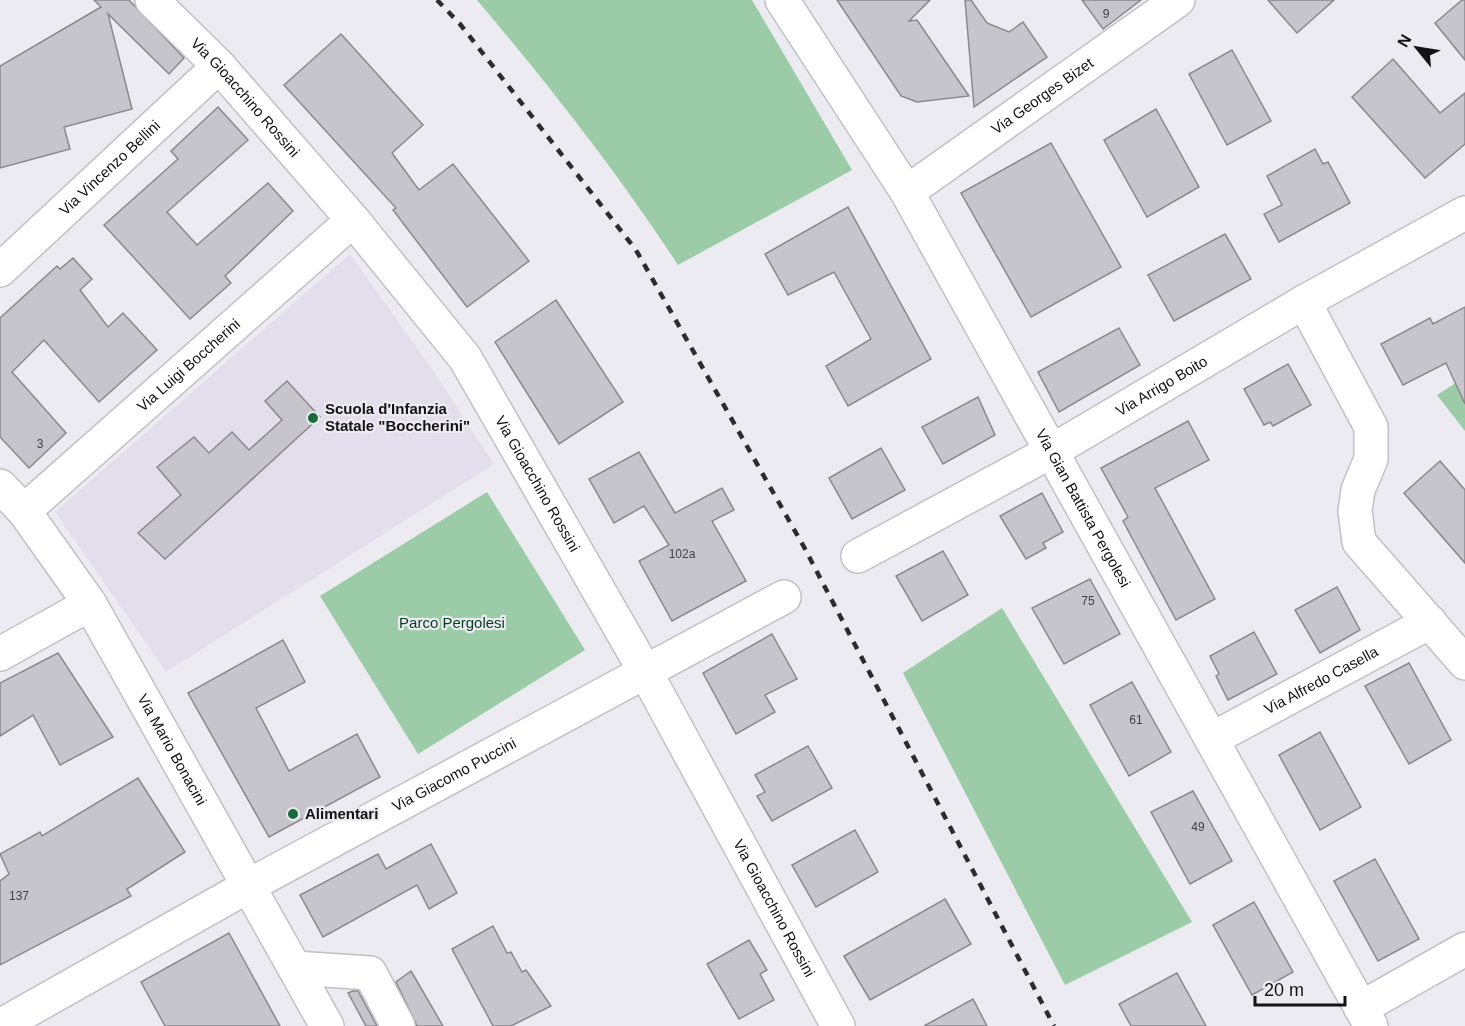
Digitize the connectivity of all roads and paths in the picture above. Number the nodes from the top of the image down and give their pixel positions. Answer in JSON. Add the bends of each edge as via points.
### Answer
{"nodes":[{"id":1,"x":152,"y":0,"type":"edge"},
{"id":2,"x":782,"y":0,"type":"edge"},
{"id":3,"x":1178,"y":0,"type":"edge"},
{"id":4,"x":219,"y":66,"type":"junction"},
{"id":5,"x":907,"y":192,"type":"junction"},
{"id":6,"x":1465,"y":213,"type":"edge"},
{"id":7,"x":354,"y":220,"type":"junction"},
{"id":8,"x":0,"y":270,"type":"edge"},
{"id":9,"x":1304,"y":302,"type":"junction"},
{"id":10,"x":1052,"y":451,"type":"junction"},
{"id":11,"x":0,"y":486,"type":"edge"},
{"id":12,"x":24,"y":511,"type":"junction"},
{"id":13,"x":858,"y":556,"type":"dead end"},
{"id":14,"x":784,"y":597,"type":"dead end"},
{"id":15,"x":90,"y":604,"type":"junction"},
{"id":16,"x":1430,"y":622,"type":"junction"},
{"id":17,"x":0,"y":654,"type":"edge"},
{"id":18,"x":1465,"y":663,"type":"edge"},
{"id":19,"x":645,"y":671,"type":"junction"},
{"id":20,"x":1212,"y":739,"type":"junction"},
{"id":21,"x":250,"y":885,"type":"junction"},
{"id":22,"x":1465,"y":949,"type":"edge"},
{"id":23,"x":295,"y":968,"type":"junction"},
{"id":24,"x":1366,"y":1017,"type":"edge"},
{"id":25,"x":0,"y":1026,"type":"edge"},
{"id":26,"x":327,"y":1026,"type":"edge"},
{"id":27,"x":398,"y":1026,"type":"edge"},
{"id":28,"x":838,"y":1026,"type":"edge"}],
"edges":[{"from":1,"to":4,"type":"street","name":"Via Gioacchino Rossini"},
{"from":2,"to":5,"type":"street","name":"Via Gian Battista Pergolesi"},
{"from":3,"to":5,"type":"street","name":"Via Georges Bizet"},
{"from":4,"to":7,"type":"street","name":"Via Gioacchino Rossini"},
{"from":4,"to":8,"type":"street","name":"Via Vincenzo Bellini"},
{"from":5,"to":10,"type":"street","name":"Via Gian Battista Pergolesi"},
{"from":6,"to":9,"type":"street","name":"Via Arrigo Boito"},
{"from":7,"to":12,"type":"street","name":"Via Luigi Boccherini"},
{"from":7,"to":19,"type":"street","name":"Via Gioacchino Rossini","via":[[465,358]]},
{"from":9,"to":10,"type":"street","name":"Via Arrigo Boito"},
{"from":9,"to":16,"type":"street","via":[[1371,427],[1371,459],[1358,490],[1359,542]]},
{"from":10,"to":13,"type":"street","name":"Via Arrigo Boito"},
{"from":10,"to":20,"type":"street","name":"Via Gian Battista Pergolesi"},
{"from":11,"to":12,"type":"street","name":"Via Mario Bonacini"},
{"from":12,"to":15,"type":"street","name":"Via Mario Bonacini"},
{"from":14,"to":19,"type":"street","name":"Via Giacomo Puccini"},
{"from":15,"to":17,"type":"street"},
{"from":15,"to":21,"type":"street","name":"Via Mario Bonacini"},
{"from":16,"to":18,"type":"street"},
{"from":16,"to":20,"type":"street","name":"Via Alfredo Casella"},
{"from":19,"to":21,"type":"street","name":"Via Giacomo Puccini"},
{"from":19,"to":28,"type":"street","name":"Via Gioacchino Rossini"},
{"from":20,"to":24,"type":"street","name":"Via Gian Battista Pergolesi"},
{"from":21,"to":23,"type":"street","name":"Via Mario Bonacini"},
{"from":21,"to":25,"type":"street","name":"Via Giacomo Puccini"},
{"from":22,"to":24,"type":"street"},
{"from":23,"to":26,"type":"street","name":"Via Mario Bonacini"},
{"from":23,"to":27,"type":"street","via":[[370,974]]}]}
